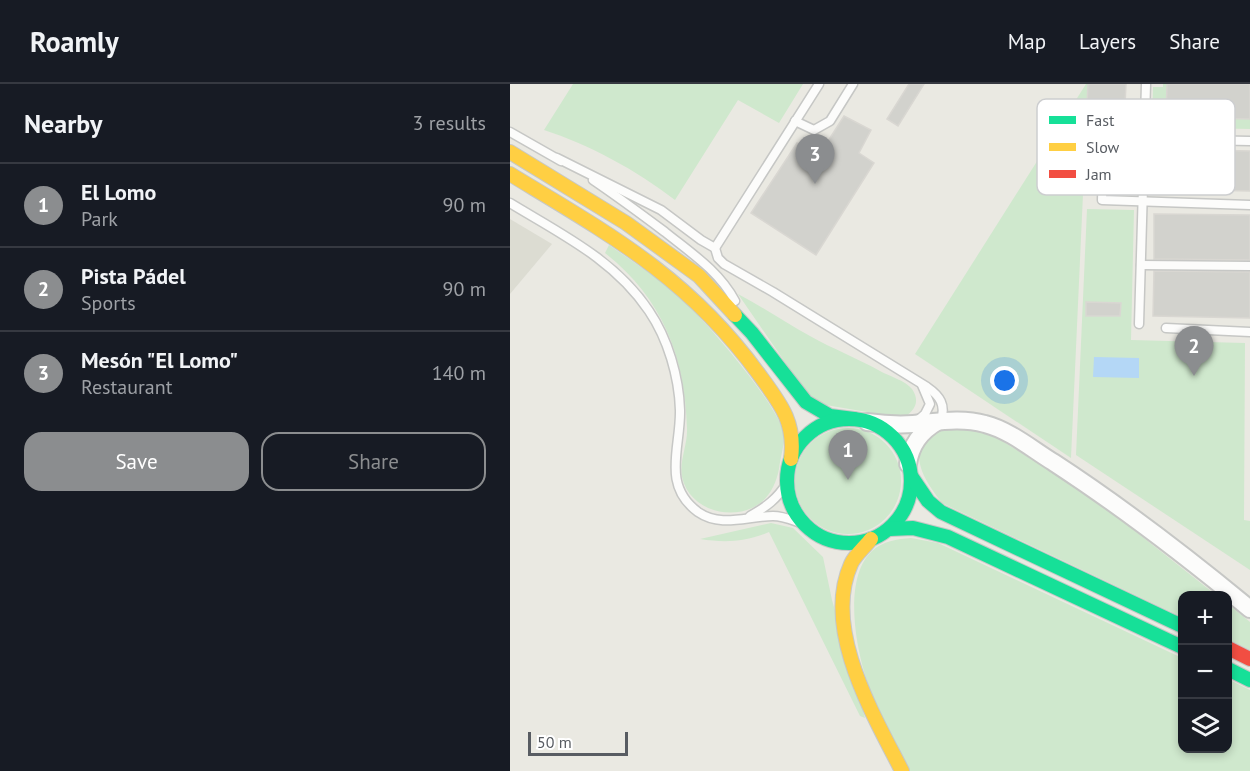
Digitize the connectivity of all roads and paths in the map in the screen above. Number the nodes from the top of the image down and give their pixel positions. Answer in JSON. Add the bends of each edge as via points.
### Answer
{"nodes":[{"id":1,"x":819,"y":84,"type":"edge"},
{"id":2,"x":853,"y":84,"type":"edge"},
{"id":3,"x":1146,"y":84,"type":"edge"},
{"id":4,"x":1145,"y":99,"type":"edge"},
{"id":5,"x":795,"y":121,"type":"junction"},
{"id":6,"x":510,"y":132,"type":"edge"},
{"id":7,"x":1235,"y":141,"type":"edge"},
{"id":8,"x":1250,"y":141,"type":"edge"},
{"id":9,"x":510,"y":152,"type":"edge"},
{"id":10,"x":557,"y":158,"type":"junction"},
{"id":11,"x":510,"y":174,"type":"edge"},
{"id":12,"x":1102,"y":195,"type":"edge"},
{"id":13,"x":1143,"y":195,"type":"edge"},
{"id":14,"x":1143,"y":201,"type":"junction"},
{"id":15,"x":510,"y":203,"type":"edge"},
{"id":16,"x":1250,"y":205,"type":"edge"},
{"id":17,"x":715,"y":248,"type":"junction"},
{"id":18,"x":1141,"y":265,"type":"junction"},
{"id":19,"x":1250,"y":266,"type":"edge"},
{"id":20,"x":1139,"y":324,"type":"dead end"},
{"id":21,"x":1166,"y":328,"type":"dead end"},
{"id":22,"x":1250,"y":332,"type":"edge"},
{"id":23,"x":752,"y":333,"type":"junction"},
{"id":24,"x":920,"y":382,"type":"junction"},
{"id":25,"x":941,"y":420,"type":"junction"},
{"id":26,"x":861,"y":421,"type":"junction"},
{"id":27,"x":911,"y":424,"type":"junction"},
{"id":28,"x":791,"y":459,"type":"junction"},
{"id":29,"x":910,"y":470,"type":"junction"},
{"id":30,"x":788,"y":483,"type":"junction"},
{"id":31,"x":747,"y":518,"type":"junction"},
{"id":32,"x":804,"y":524,"type":"junction"},
{"id":33,"x":890,"y":529,"type":"junction"},
{"id":34,"x":817,"y":535,"type":"junction"},
{"id":35,"x":871,"y":539,"type":"junction"},
{"id":36,"x":843,"y":600,"type":"junction"},
{"id":37,"x":1250,"y":609,"type":"edge"},
{"id":38,"x":1178,"y":624,"type":"edge"},
{"id":39,"x":1178,"y":645,"type":"edge"},
{"id":40,"x":1232,"y":650,"type":"edge"},
{"id":41,"x":1250,"y":658,"type":"edge"},
{"id":42,"x":1232,"y":671,"type":"edge"},
{"id":43,"x":1250,"y":680,"type":"edge"},
{"id":44,"x":902,"y":771,"type":"edge"}],
"edges":[{"from":1,"to":5,"type":"lane"},
{"from":2,"to":5,"type":"lane","via":[[830,121],[814,130]]},
{"from":3,"to":4,"type":"lane"},
{"from":5,"to":17,"type":"lane"},
{"from":6,"to":10,"type":"lane"},
{"from":7,"to":8,"type":"lane"},
{"from":9,"to":23,"type":"main road","via":[[660,246],[699,276]]},
{"from":10,"to":17,"type":"lane","via":[[661,210]]},
{"from":10,"to":23,"type":"lane","via":[[630,204],[706,264],[728,289]]},
{"from":11,"to":28,"type":"main road","via":[[648,260],[715,320],[790,420],[794,435]]},
{"from":12,"to":14,"type":"lane","via":[[1102,200]]},
{"from":13,"to":14,"type":"lane"},
{"from":14,"to":16,"type":"lane"},
{"from":14,"to":18,"type":"lane"},
{"from":15,"to":31,"type":"lane","via":[[610,267],[650,311],[666,345],[678,391],[680,431],[674,468],[678,487],[688,503],[712,519]]},
{"from":17,"to":24,"type":"lane","via":[[724,264]]},
{"from":18,"to":19,"type":"lane"},
{"from":18,"to":20,"type":"lane"},
{"from":21,"to":22,"type":"lane"},
{"from":23,"to":26,"type":"main road","via":[[806,402],[830,416]]},
{"from":24,"to":25,"type":"lane","via":[[940,398],[944,412]]},
{"from":24,"to":27,"type":"lane","via":[[930,404],[925,414]]},
{"from":25,"to":27,"type":"street"},
{"from":25,"to":29,"type":"street","via":[[920,434],[910,454]]},
{"from":25,"to":37,"type":"street","via":[[988,424],[1032,449],[1144,526]]},
{"from":26,"to":27,"type":"street"},
{"from":26,"to":28,"type":"main road","via":[[841,420],[820,426],[799,444]]},
{"from":26,"to":29,"type":"main road","via":[[880,427],[897,441]]},
{"from":28,"to":30,"type":"main road"},
{"from":29,"to":33,"type":"main road","via":[[907,503]]},
{"from":29,"to":38,"type":"main road","via":[[928,501],[941,512]]},
{"from":30,"to":31,"type":"lane","via":[[769,505]]},
{"from":30,"to":32,"type":"main road","via":[[792,507]]},
{"from":31,"to":32,"type":"lane","via":[[777,516]]},
{"from":32,"to":34,"type":"main road"},
{"from":33,"to":35,"type":"main road"},
{"from":33,"to":39,"type":"main road","via":[[913,528],[948,537]]},
{"from":34,"to":35,"type":"main road","via":[[842,543]]},
{"from":34,"to":36,"type":"main road","via":[[830,547]]},
{"from":35,"to":36,"type":"main road","via":[[849,564]]},
{"from":36,"to":44,"type":"main road","via":[[843,625],[856,672]]},
{"from":40,"to":41,"type":"main road"},
{"from":42,"to":43,"type":"main road"}]}
